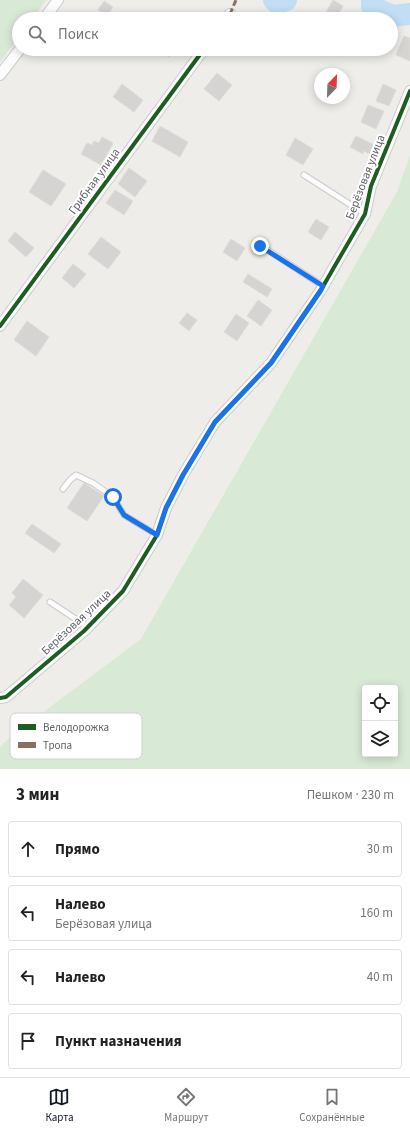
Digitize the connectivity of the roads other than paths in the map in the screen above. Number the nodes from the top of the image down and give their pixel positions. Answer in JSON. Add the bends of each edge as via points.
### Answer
{"nodes":[{"id":1,"x":58,"y":0,"type":"edge"},
{"id":2,"x":49,"y":12,"type":"edge"},
{"id":3,"x":15,"y":56,"type":"edge"},
{"id":4,"x":199,"y":56,"type":"edge"},
{"id":5,"x":0,"y":76,"type":"edge"},
{"id":6,"x":410,"y":91,"type":"edge"},
{"id":7,"x":304,"y":175,"type":"dead end"},
{"id":8,"x":365,"y":214,"type":"junction"},
{"id":9,"x":260,"y":246,"type":"dead end"},
{"id":10,"x":323,"y":286,"type":"junction"},
{"id":11,"x":0,"y":326,"type":"edge"},
{"id":12,"x":63,"y":489,"type":"dead end"},
{"id":13,"x":157,"y":535,"type":"junction"},
{"id":14,"x":50,"y":602,"type":"dead end"},
{"id":15,"x":88,"y":627,"type":"junction"},
{"id":16,"x":0,"y":698,"type":"edge"}],
"edges":[{"from":1,"to":2,"type":"street"},
{"from":3,"to":5,"type":"street"},
{"from":4,"to":11,"type":"street","name":"Грибная улица"},
{"from":6,"to":8,"type":"street","name":"Берёзовая улица","via":[[371,186]]},
{"from":7,"to":8,"type":"lane"},
{"from":8,"to":10,"type":"street","name":"Берёзовая улица"},
{"from":9,"to":10,"type":"lane"},
{"from":10,"to":13,"type":"street","name":"Берёзовая улица","via":[[271,363],[215,422],[166,508]]},
{"from":12,"to":13,"type":"lane","via":[[76,475],[93,483],[113,497],[124,515]]},
{"from":13,"to":15,"type":"street","name":"Берёзовая улица","via":[[123,591]]},
{"from":14,"to":15,"type":"lane"},
{"from":15,"to":16,"type":"street","name":"Берёзовая улица","via":[[6,697]]}]}
